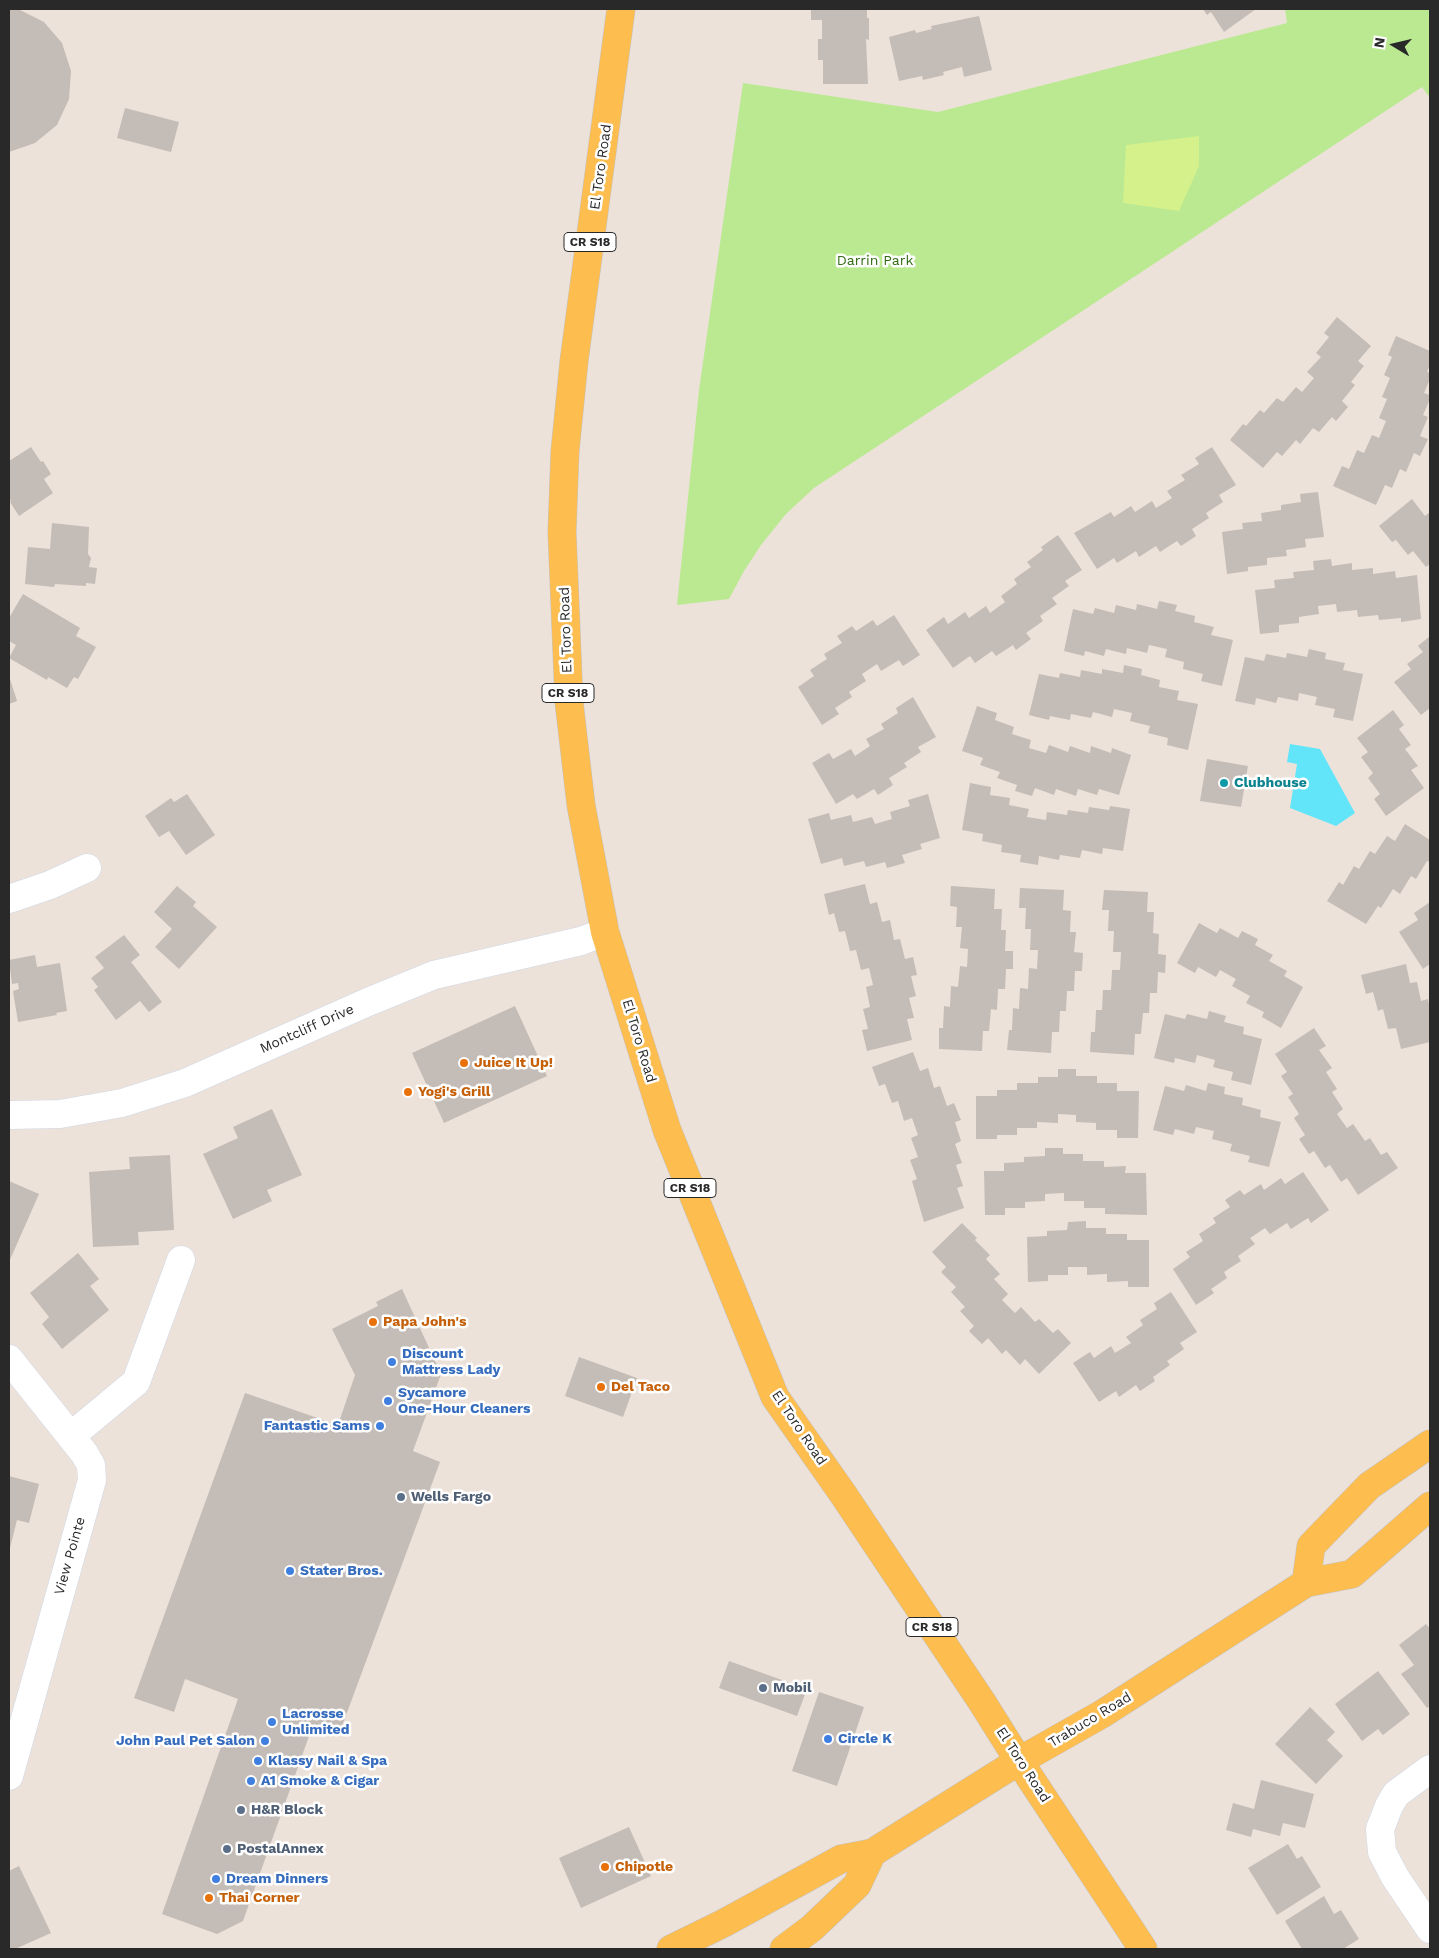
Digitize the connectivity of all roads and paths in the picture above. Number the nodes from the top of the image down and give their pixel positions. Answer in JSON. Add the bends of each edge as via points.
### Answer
{"nodes":[{"id":1,"x":621,"y":9,"type":"edge"},
{"id":2,"x":87,"y":868,"type":"dead end"},
{"id":3,"x":9,"y":899,"type":"edge"},
{"id":4,"x":605,"y":932,"type":"junction"},
{"id":5,"x":9,"y":1115,"type":"edge"},
{"id":6,"x":181,"y":1260,"type":"dead end"},
{"id":7,"x":9,"y":1359,"type":"edge"},
{"id":8,"x":72,"y":1436,"type":"junction"},
{"id":9,"x":1430,"y":1444,"type":"edge"},
{"id":10,"x":1430,"y":1506,"type":"edge"},
{"id":11,"x":1306,"y":1583,"type":"junction"},
{"id":12,"x":1019,"y":1762,"type":"junction"},
{"id":13,"x":1430,"y":1769,"type":"edge"},
{"id":14,"x":9,"y":1776,"type":"edge"},
{"id":15,"x":872,"y":1853,"type":"junction"},
{"id":16,"x":1430,"y":1929,"type":"edge"},
{"id":17,"x":671,"y":1949,"type":"edge"},
{"id":18,"x":784,"y":1949,"type":"edge"},
{"id":19,"x":1143,"y":1949,"type":"edge"}],
"edges":[{"from":1,"to":4,"type":"main road","name":"El Toro Road","number":"CR S18","via":[[574,361],[565,451],[562,532],[569,702],[581,806]]},
{"from":2,"to":3,"type":"street"},
{"from":4,"to":5,"type":"street","name":"Montcliff Drive","via":[[434,975],[185,1083],[122,1103],[60,1114]]},
{"from":4,"to":12,"type":"main road","name":"El Toro Road","number":"CR S18","via":[[667,1130],[775,1397],[855,1511]]},
{"from":6,"to":8,"type":"street","via":[[136,1382]]},
{"from":7,"to":8,"type":"street","name":"View Pointe"},
{"from":8,"to":14,"type":"street","name":"View Pointe","via":[[91,1465],[92,1480]]},
{"from":9,"to":11,"type":"main road","via":[[1368,1486],[1311,1546]]},
{"from":10,"to":11,"type":"main road","name":"Trabuco Road","via":[[1352,1574]]},
{"from":11,"to":12,"type":"main road","name":"Trabuco Road","via":[[1102,1714]]},
{"from":12,"to":15,"type":"main road","name":"Trabuco Road"},
{"from":12,"to":19,"type":"main road","name":"El Toro Road","number":"CR S18"},
{"from":13,"to":16,"type":"street","via":[[1396,1794],[1380,1829],[1382,1852],[1395,1878]]},
{"from":15,"to":17,"type":"main road","name":"Trabuco Road","via":[[840,1859],[724,1924]]},
{"from":15,"to":18,"type":"main road","via":[[857,1885],[812,1928]]}]}
